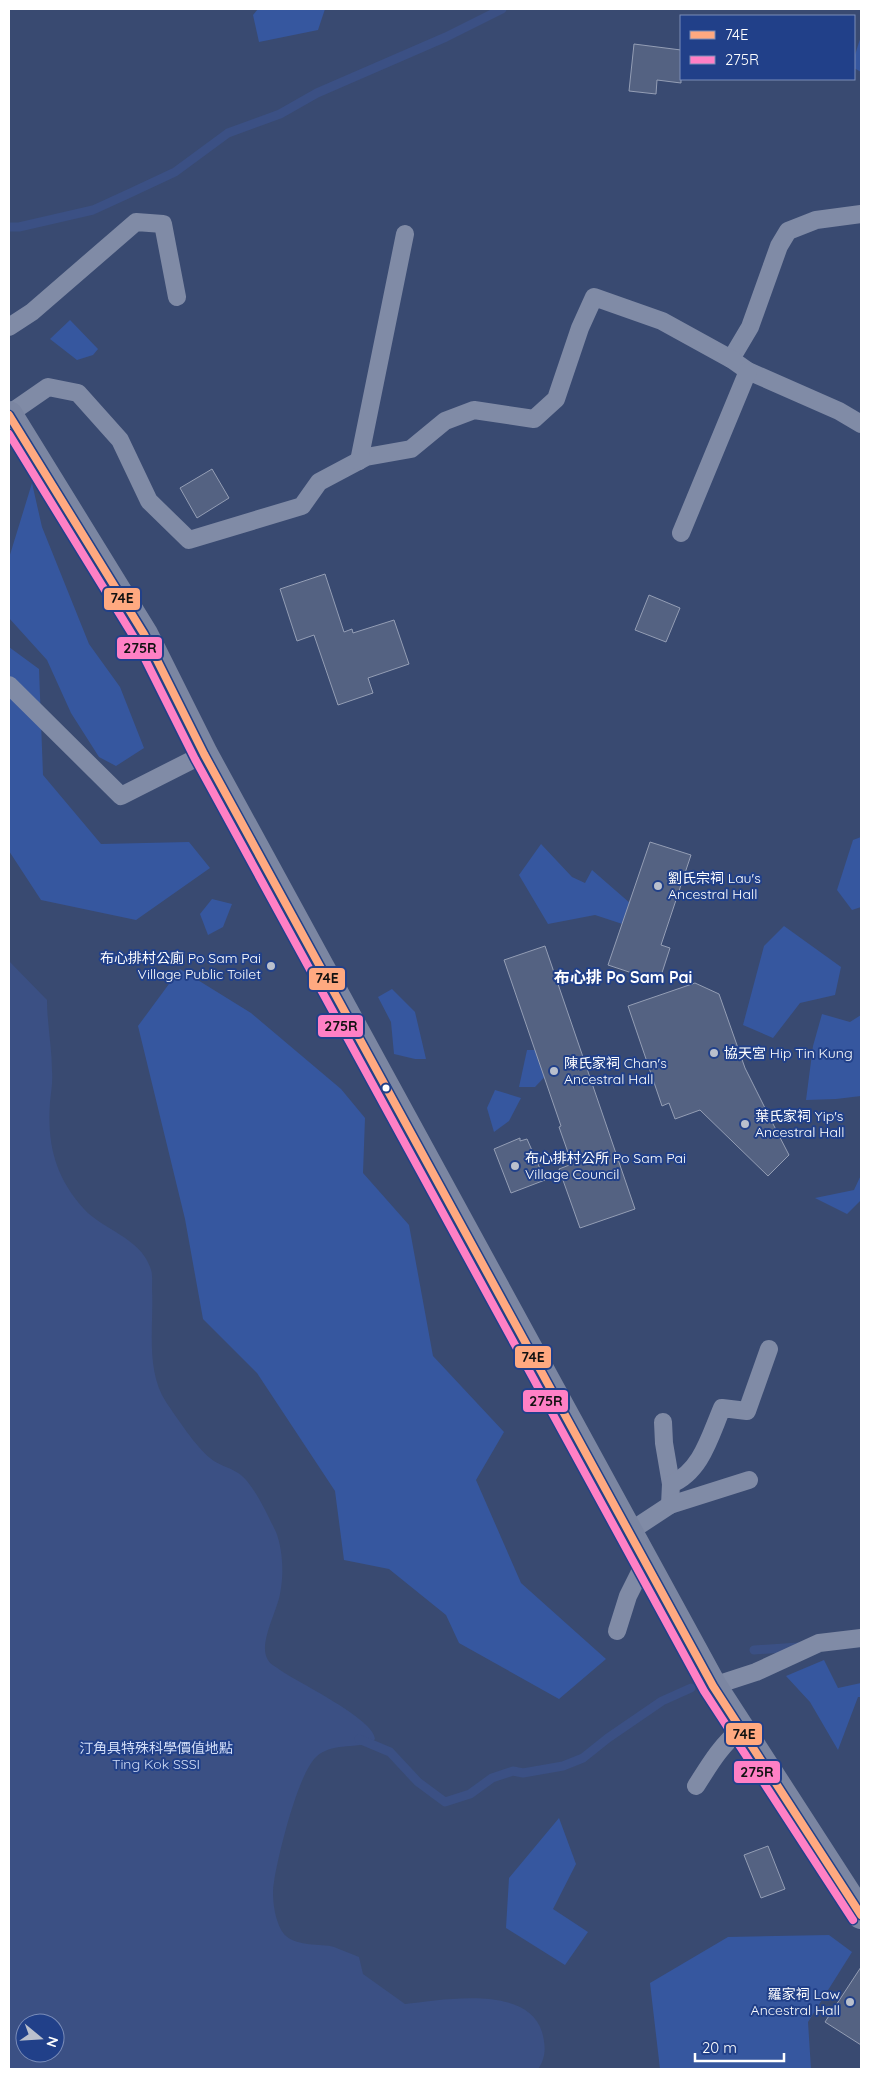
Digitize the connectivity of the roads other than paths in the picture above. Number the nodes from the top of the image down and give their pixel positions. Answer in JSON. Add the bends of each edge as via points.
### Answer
{"nodes":[{"id":1,"x":861,"y":214,"type":"edge"},
{"id":2,"x":405,"y":234,"type":"dead end"},
{"id":3,"x":177,"y":297,"type":"dead end"},
{"id":4,"x":9,"y":327,"type":"edge"},
{"id":5,"x":731,"y":359,"type":"junction"},
{"id":6,"x":748,"y":371,"type":"junction"},
{"id":7,"x":9,"y":414,"type":"edge"},
{"id":8,"x":861,"y":424,"type":"edge"},
{"id":9,"x":359,"y":462,"type":"junction"},
{"id":10,"x":681,"y":533,"type":"dead end"},
{"id":11,"x":9,"y":686,"type":"edge"},
{"id":12,"x":204,"y":754,"type":"junction"},
{"id":13,"x":769,"y":1348,"type":"dead end"},
{"id":14,"x":663,"y":1422,"type":"dead end"},
{"id":15,"x":748,"y":1480,"type":"dead end"},
{"id":16,"x":671,"y":1484,"type":"junction"},
{"id":17,"x":670,"y":1505,"type":"junction"},
{"id":18,"x":629,"y":1532,"type":"junction"},
{"id":19,"x":645,"y":1562,"type":"junction"},
{"id":20,"x":617,"y":1631,"type":"dead end"},
{"id":21,"x":861,"y":1638,"type":"edge"},
{"id":22,"x":713,"y":1686,"type":"junction"},
{"id":23,"x":741,"y":1729,"type":"junction"},
{"id":24,"x":696,"y":1786,"type":"dead end"},
{"id":25,"x":861,"y":1915,"type":"edge"}],
"edges":[{"from":1,"to":5,"type":"lane","via":[[816,220],[788,231],[779,246],[750,327]]},
{"from":2,"to":9,"type":"lane"},
{"from":3,"to":4,"type":"lane","via":[[163,224],[136,222],[32,312]]},
{"from":5,"to":6,"type":"lane"},
{"from":5,"to":9,"type":"lane","via":[[662,321],[594,297],[556,399],[534,419],[474,410],[445,421],[410,450],[366,457]]},
{"from":6,"to":8,"type":"lane","via":[[839,410]]},
{"from":6,"to":10,"type":"lane"},
{"from":7,"to":9,"type":"lane","via":[[48,386],[78,393],[120,440],[149,501],[189,540],[302,506],[319,482]]},
{"from":7,"to":12,"type":"main road","via":[[144,634]]},
{"from":11,"to":12,"type":"lane","via":[[121,796]]},
{"from":12,"to":18,"type":"main road"},
{"from":13,"to":16,"type":"lane","via":[[747,1410],[722,1408],[699,1461],[682,1480]]},
{"from":14,"to":16,"type":"lane"},
{"from":15,"to":17,"type":"lane"},
{"from":16,"to":17,"type":"lane"},
{"from":17,"to":18,"type":"lane"},
{"from":18,"to":19,"type":"main road"},
{"from":19,"to":20,"type":"lane","via":[[628,1596]]},
{"from":19,"to":22,"type":"main road"},
{"from":21,"to":22,"type":"lane","via":[[819,1643],[756,1672]]},
{"from":22,"to":23,"type":"main road"},
{"from":23,"to":24,"type":"lane","via":[[714,1756]]},
{"from":23,"to":25,"type":"main road"}]}
